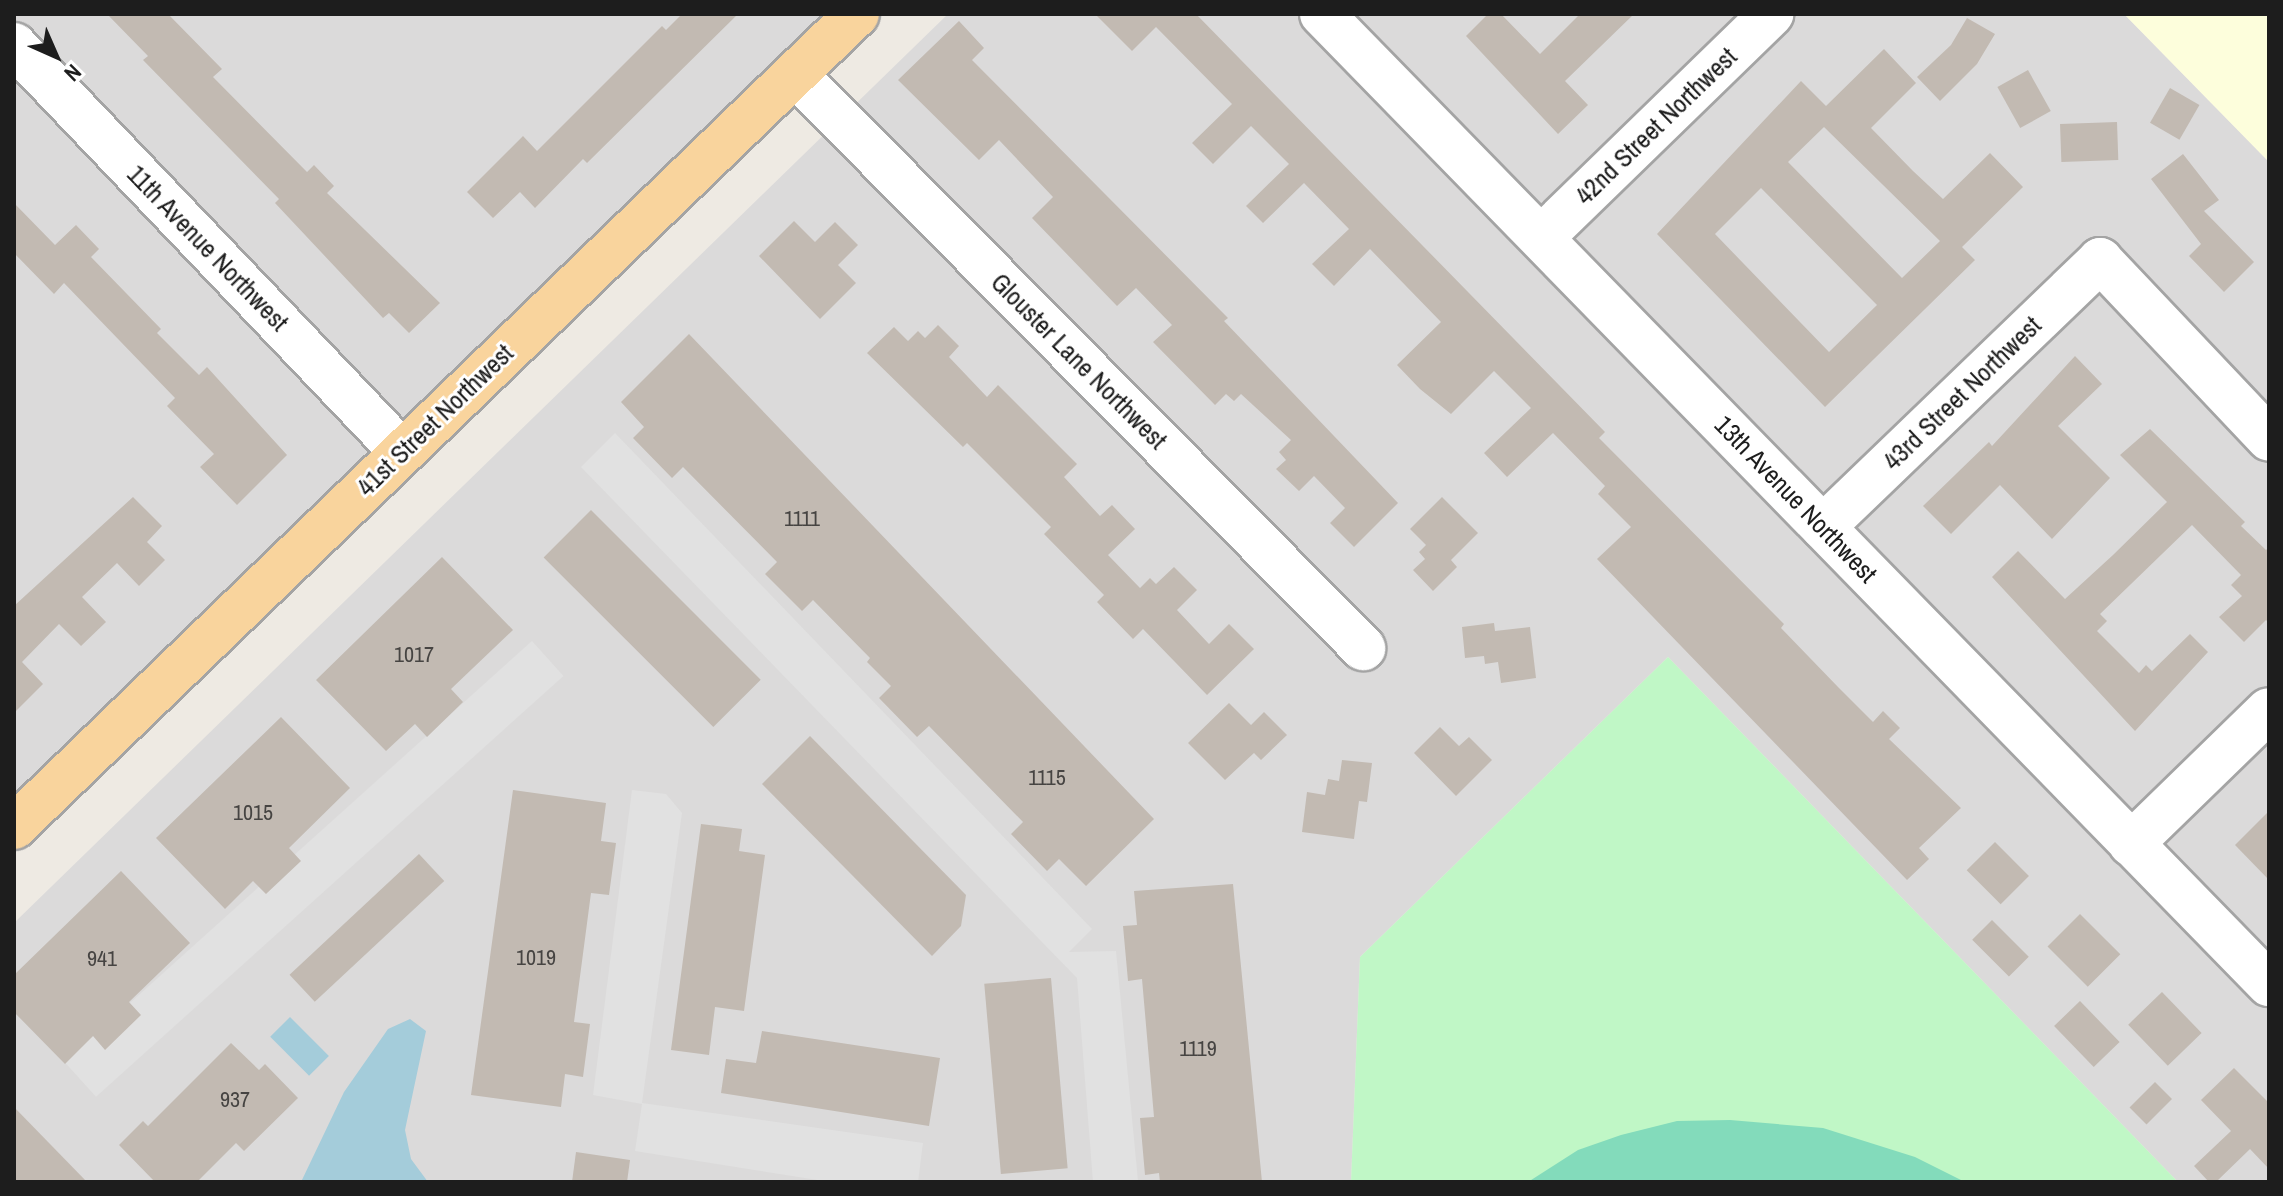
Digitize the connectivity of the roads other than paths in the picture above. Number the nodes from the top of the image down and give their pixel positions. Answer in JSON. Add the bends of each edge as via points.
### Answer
{"nodes":[{"id":1,"x":857,"y":14,"type":"edge"},
{"id":2,"x":1322,"y":14,"type":"edge"},
{"id":3,"x":1771,"y":14,"type":"edge"},
{"id":4,"x":14,"y":45,"type":"edge"},
{"id":5,"x":795,"y":74,"type":"junction"},
{"id":6,"x":1542,"y":237,"type":"junction"},
{"id":7,"x":2269,"y":439,"type":"edge"},
{"id":8,"x":402,"y":452,"type":"junction"},
{"id":9,"x":1823,"y":527,"type":"junction"},
{"id":10,"x":1363,"y":648,"type":"dead end"},
{"id":11,"x":2269,"y":710,"type":"edge"},
{"id":12,"x":14,"y":827,"type":"edge"},
{"id":13,"x":2131,"y":844,"type":"junction"},
{"id":14,"x":2269,"y":984,"type":"edge"}],
"edges":[{"from":1,"to":5,"type":"main road","name":"41st Street Northwest"},
{"from":2,"to":6,"type":"street","name":"13th Avenue Northwest"},
{"from":3,"to":6,"type":"street","name":"42nd Street Northwest"},
{"from":4,"to":8,"type":"street","name":"11th Avenue Northwest"},
{"from":5,"to":8,"type":"main road","name":"41st Street Northwest"},
{"from":5,"to":10,"type":"street","name":"Glouster Lane Northwest"},
{"from":6,"to":9,"type":"street","name":"13th Avenue Northwest"},
{"from":7,"to":9,"type":"street","name":"43rd Street Northwest","via":[[2100,260]]},
{"from":8,"to":12,"type":"main road","name":"41st Street Northwest"},
{"from":9,"to":13,"type":"street","name":"13th Avenue Northwest"},
{"from":11,"to":13,"type":"street"},
{"from":13,"to":14,"type":"street","name":"13th Avenue Northwest"}]}
